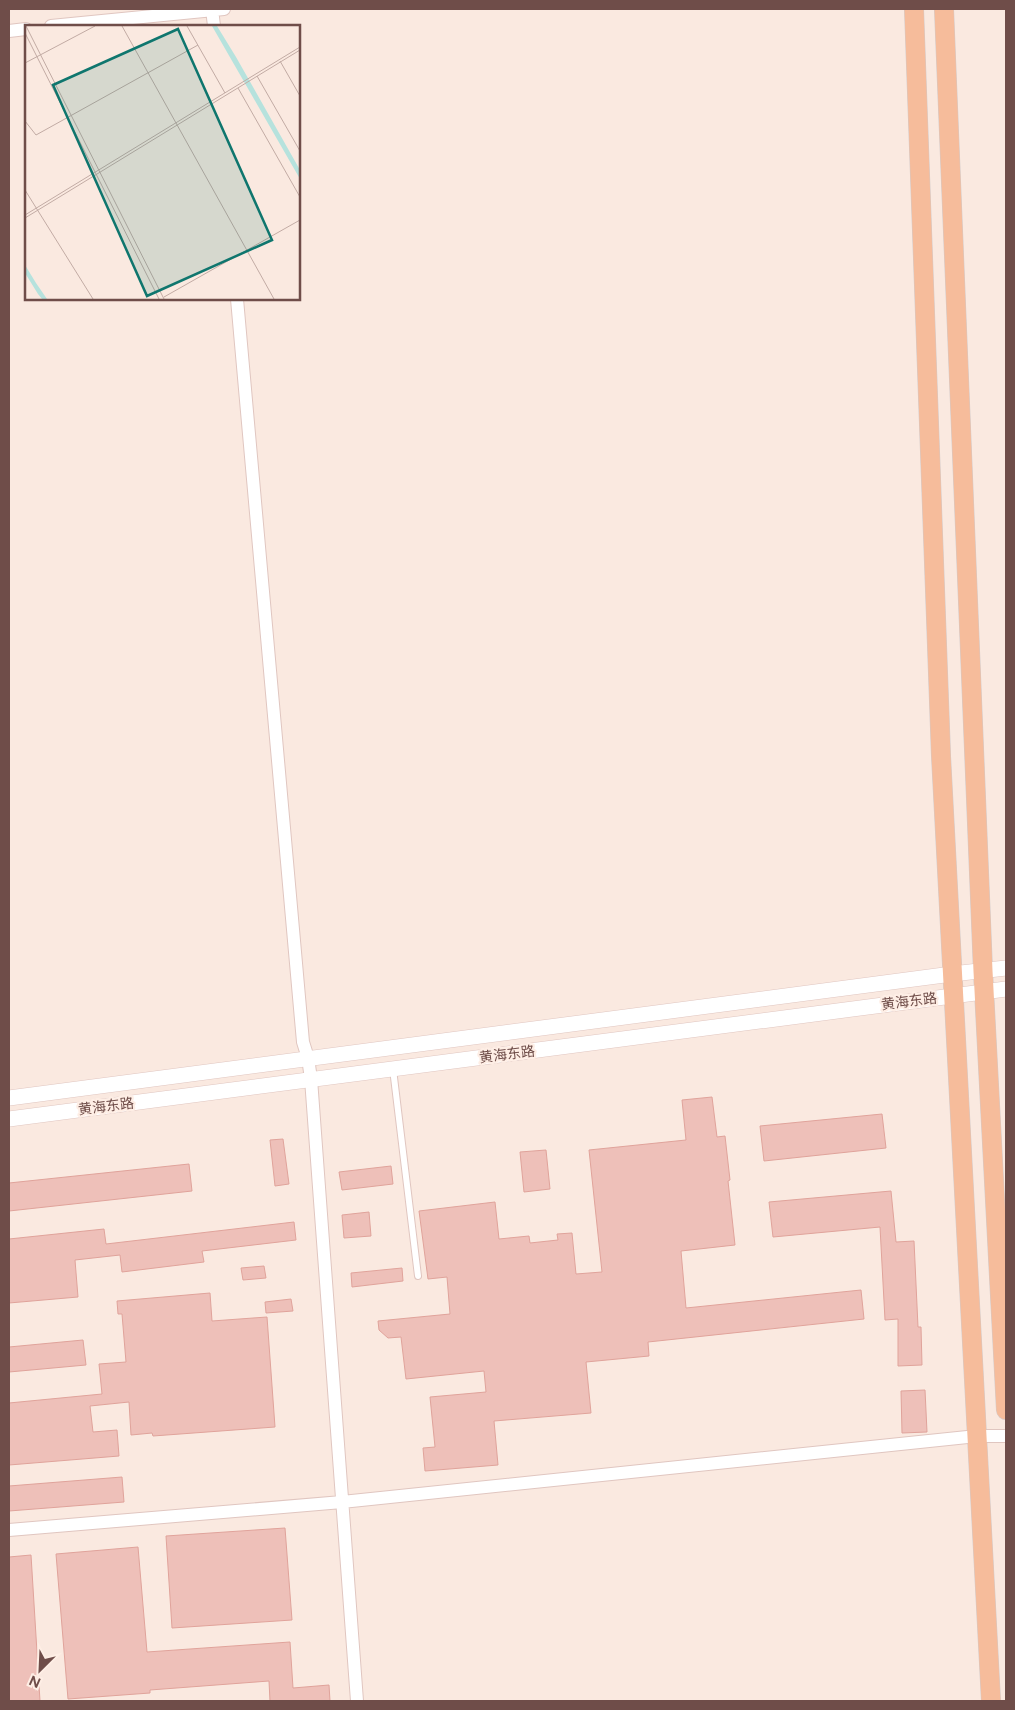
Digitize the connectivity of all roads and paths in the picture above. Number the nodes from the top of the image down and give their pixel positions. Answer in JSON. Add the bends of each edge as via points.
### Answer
{"nodes":[{"id":1,"x":216,"y":9,"type":"edge"},
{"id":2,"x":914,"y":9,"type":"edge"},
{"id":3,"x":944,"y":9,"type":"edge"},
{"id":4,"x":61,"y":25,"type":"edge"},
{"id":5,"x":214,"y":25,"type":"edge"},
{"id":6,"x":25,"y":29,"type":"edge"},
{"id":7,"x":9,"y":30,"type":"edge"},
{"id":8,"x":238,"y":300,"type":"edge"},
{"id":9,"x":1006,"y":968,"type":"edge"},
{"id":10,"x":983,"y":971,"type":"junction"},
{"id":11,"x":952,"y":974,"type":"junction"},
{"id":12,"x":1006,"y":989,"type":"edge"},
{"id":13,"x":984,"y":992,"type":"junction"},
{"id":14,"x":953,"y":996,"type":"junction"},
{"id":15,"x":308,"y":1058,"type":"junction"},
{"id":16,"x":393,"y":1069,"type":"junction"},
{"id":17,"x":311,"y":1079,"type":"junction"},
{"id":18,"x":9,"y":1098,"type":"edge"},
{"id":19,"x":9,"y":1119,"type":"edge"},
{"id":20,"x":418,"y":1276,"type":"dead end"},
{"id":21,"x":1006,"y":1410,"type":"edge"},
{"id":22,"x":977,"y":1436,"type":"junction"},
{"id":23,"x":1006,"y":1436,"type":"edge"},
{"id":24,"x":342,"y":1502,"type":"junction"},
{"id":25,"x":9,"y":1530,"type":"edge"},
{"id":26,"x":357,"y":1701,"type":"edge"},
{"id":27,"x":991,"y":1701,"type":"edge"}],
"edges":[{"from":1,"to":4,"type":"street"},
{"from":1,"to":5,"type":"street"},
{"from":2,"to":11,"type":"main road"},
{"from":3,"to":10,"type":"main road"},
{"from":6,"to":7,"type":"street"},
{"from":8,"to":15,"type":"street","via":[[302,1042]]},
{"from":9,"to":10,"type":"street","name":"黄海东路"},
{"from":10,"to":11,"type":"street","name":"黄海东路"},
{"from":10,"to":13,"type":"main road"},
{"from":11,"to":14,"type":"main road"},
{"from":11,"to":15,"type":"street","name":"黄海东路"},
{"from":12,"to":13,"type":"street","name":"黄海东路"},
{"from":13,"to":14,"type":"street","name":"黄海东路"},
{"from":13,"to":21,"type":"main road"},
{"from":14,"to":16,"type":"street","name":"黄海东路"},
{"from":14,"to":22,"type":"main road"},
{"from":15,"to":17,"type":"street"},
{"from":15,"to":18,"type":"street","name":"黄海东路"},
{"from":16,"to":17,"type":"street","name":"黄海东路"},
{"from":16,"to":20,"type":"lane"},
{"from":17,"to":19,"type":"street","name":"黄海东路"},
{"from":17,"to":24,"type":"street"},
{"from":22,"to":23,"type":"street"},
{"from":22,"to":24,"type":"street"},
{"from":22,"to":27,"type":"main road"},
{"from":24,"to":25,"type":"street"},
{"from":24,"to":26,"type":"street"}]}
